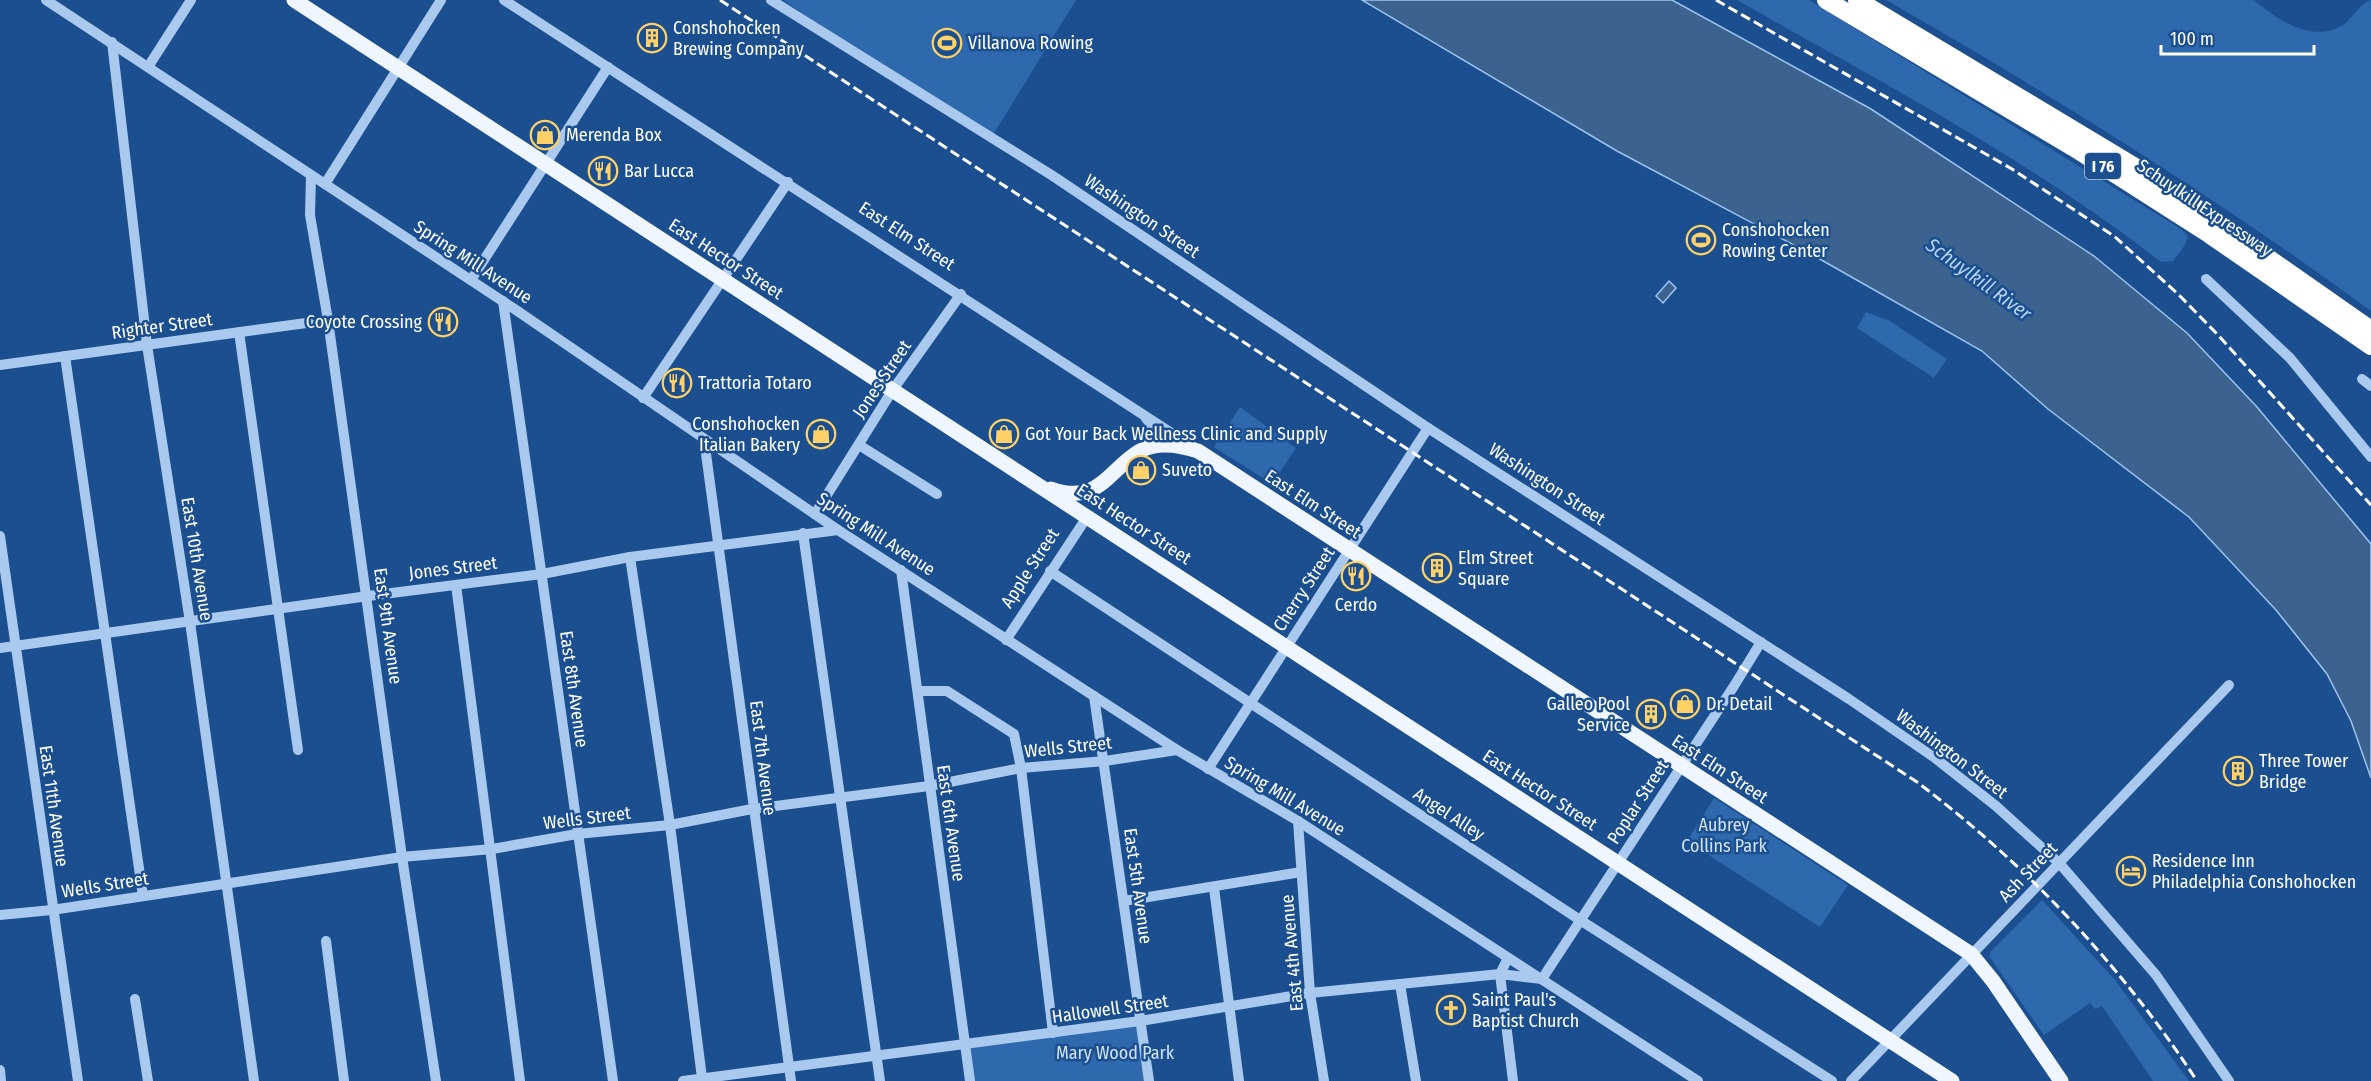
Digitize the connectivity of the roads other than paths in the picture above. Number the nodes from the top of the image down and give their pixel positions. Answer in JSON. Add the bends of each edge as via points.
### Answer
{"nodes":[{"id":1,"x":46,"y":0,"type":"edge"},
{"id":2,"x":191,"y":0,"type":"edge"},
{"id":3,"x":294,"y":0,"type":"edge"},
{"id":4,"x":441,"y":0,"type":"edge"},
{"id":5,"x":504,"y":0,"type":"edge"},
{"id":6,"x":771,"y":0,"type":"edge"},
{"id":7,"x":1826,"y":0,"type":"edge"},
{"id":8,"x":1857,"y":0,"type":"edge"},
{"id":9,"x":111,"y":42,"type":"junction"},
{"id":10,"x":608,"y":66,"type":"junction"},
{"id":11,"x":148,"y":67,"type":"junction"},
{"id":12,"x":399,"y":69,"type":"junction"},
{"id":13,"x":544,"y":163,"type":"junction"},
{"id":14,"x":310,"y":176,"type":"junction"},
{"id":15,"x":788,"y":182,"type":"junction"},
{"id":16,"x":325,"y":184,"type":"junction"},
{"id":17,"x":722,"y":279,"type":"junction"},
{"id":18,"x":2206,"y":279,"type":"dead end"},
{"id":19,"x":471,"y":280,"type":"junction"},
{"id":20,"x":961,"y":294,"type":"junction"},
{"id":21,"x":503,"y":301,"type":"junction"},
{"id":22,"x":328,"y":320,"type":"junction"},
{"id":23,"x":2371,"y":330,"type":"edge"},
{"id":24,"x":239,"y":332,"type":"junction"},
{"id":25,"x":147,"y":345,"type":"junction"},
{"id":26,"x":2371,"y":346,"type":"edge"},
{"id":27,"x":65,"y":356,"type":"junction"},
{"id":28,"x":0,"y":365,"type":"edge"},
{"id":29,"x":2362,"y":379,"type":"dead end"},
{"id":30,"x":2371,"y":386,"type":"edge"},
{"id":31,"x":892,"y":391,"type":"junction"},
{"id":32,"x":644,"y":398,"type":"junction"},
{"id":33,"x":1138,"y":411,"type":"junction"},
{"id":34,"x":1428,"y":428,"type":"junction"},
{"id":35,"x":704,"y":440,"type":"junction"},
{"id":36,"x":859,"y":445,"type":"junction"},
{"id":37,"x":1141,"y":450,"type":"junction"},
{"id":38,"x":1198,"y":451,"type":"junction"},
{"id":39,"x":2371,"y":457,"type":"edge"},
{"id":40,"x":1024,"y":477,"type":"junction"},
{"id":41,"x":1097,"y":487,"type":"junction"},
{"id":42,"x":937,"y":494,"type":"dead end"},
{"id":43,"x":815,"y":514,"type":"junction"},
{"id":44,"x":1087,"y":517,"type":"junction"},
{"id":45,"x":838,"y":530,"type":"junction"},
{"id":46,"x":803,"y":533,"type":"junction"},
{"id":47,"x":0,"y":536,"type":"edge"},
{"id":48,"x":719,"y":546,"type":"junction"},
{"id":49,"x":1348,"y":550,"type":"junction"},
{"id":50,"x":630,"y":557,"type":"junction"},
{"id":51,"x":901,"y":570,"type":"junction"},
{"id":52,"x":1050,"y":571,"type":"junction"},
{"id":53,"x":542,"y":574,"type":"junction"},
{"id":54,"x":456,"y":585,"type":"junction"},
{"id":55,"x":368,"y":596,"type":"junction"},
{"id":56,"x":279,"y":609,"type":"junction"},
{"id":57,"x":190,"y":622,"type":"junction"},
{"id":58,"x":104,"y":634,"type":"junction"},
{"id":59,"x":1006,"y":640,"type":"junction"},
{"id":60,"x":1761,"y":642,"type":"junction"},
{"id":61,"x":15,"y":647,"type":"junction"},
{"id":62,"x":0,"y":648,"type":"edge"},
{"id":63,"x":1286,"y":648,"type":"junction"},
{"id":64,"x":2229,"y":685,"type":"dead end"},
{"id":65,"x":918,"y":692,"type":"junction"},
{"id":66,"x":1094,"y":696,"type":"junction"},
{"id":67,"x":1250,"y":702,"type":"junction"},
{"id":68,"x":298,"y":750,"type":"dead end"},
{"id":69,"x":1177,"y":750,"type":"junction"},
{"id":70,"x":1105,"y":761,"type":"junction"},
{"id":71,"x":1681,"y":767,"type":"junction"},
{"id":72,"x":1021,"y":768,"type":"junction"},
{"id":73,"x":1208,"y":770,"type":"junction"},
{"id":74,"x":929,"y":786,"type":"junction"},
{"id":75,"x":842,"y":798,"type":"junction"},
{"id":76,"x":752,"y":809,"type":"junction"},
{"id":77,"x":1298,"y":820,"type":"junction"},
{"id":78,"x":670,"y":825,"type":"junction"},
{"id":79,"x":577,"y":834,"type":"junction"},
{"id":80,"x":492,"y":849,"type":"junction"},
{"id":81,"x":402,"y":857,"type":"junction"},
{"id":82,"x":1617,"y":864,"type":"junction"},
{"id":83,"x":2060,"y":864,"type":"junction"},
{"id":84,"x":1301,"y":872,"type":"junction"},
{"id":85,"x":228,"y":884,"type":"junction"},
{"id":86,"x":1214,"y":888,"type":"junction"},
{"id":87,"x":143,"y":896,"type":"junction"},
{"id":88,"x":1124,"y":901,"type":"junction"},
{"id":89,"x":52,"y":910,"type":"junction"},
{"id":90,"x":0,"y":915,"type":"edge"},
{"id":91,"x":1581,"y":920,"type":"junction"},
{"id":92,"x":326,"y":940,"type":"dead end"},
{"id":93,"x":1971,"y":954,"type":"junction"},
{"id":94,"x":1508,"y":957,"type":"junction"},
{"id":95,"x":1500,"y":974,"type":"junction"},
{"id":96,"x":1542,"y":979,"type":"junction"},
{"id":97,"x":1400,"y":984,"type":"junction"},
{"id":98,"x":1310,"y":993,"type":"junction"},
{"id":99,"x":135,"y":999,"type":"dead end"},
{"id":100,"x":1231,"y":1008,"type":"junction"},
{"id":101,"x":1140,"y":1021,"type":"junction"},
{"id":102,"x":1053,"y":1033,"type":"junction"},
{"id":103,"x":1891,"y":1039,"type":"junction"},
{"id":104,"x":965,"y":1046,"type":"junction"},
{"id":105,"x":877,"y":1055,"type":"junction"},
{"id":106,"x":789,"y":1069,"type":"junction"},
{"id":107,"x":0,"y":1070,"type":"edge"},
{"id":108,"x":702,"y":1078,"type":"junction"},
{"id":109,"x":2,"y":1081,"type":"edge"},
{"id":110,"x":78,"y":1081,"type":"edge"},
{"id":111,"x":148,"y":1081,"type":"edge"},
{"id":112,"x":254,"y":1081,"type":"edge"},
{"id":113,"x":344,"y":1081,"type":"edge"},
{"id":114,"x":436,"y":1081,"type":"edge"},
{"id":115,"x":520,"y":1081,"type":"edge"},
{"id":116,"x":613,"y":1081,"type":"edge"},
{"id":117,"x":683,"y":1081,"type":"edge"},
{"id":118,"x":791,"y":1081,"type":"edge"},
{"id":119,"x":880,"y":1081,"type":"edge"},
{"id":120,"x":970,"y":1081,"type":"edge"},
{"id":121,"x":1149,"y":1081,"type":"edge"},
{"id":122,"x":1239,"y":1081,"type":"edge"},
{"id":123,"x":1324,"y":1081,"type":"edge"},
{"id":124,"x":1416,"y":1081,"type":"edge"},
{"id":125,"x":1513,"y":1081,"type":"edge"},
{"id":126,"x":1698,"y":1081,"type":"edge"},
{"id":127,"x":1833,"y":1081,"type":"edge"},
{"id":128,"x":1851,"y":1081,"type":"edge"},
{"id":129,"x":1953,"y":1081,"type":"edge"},
{"id":130,"x":2061,"y":1081,"type":"edge"},
{"id":131,"x":2229,"y":1081,"type":"edge"}],
"edges":[{"from":1,"to":9,"type":"street","name":"Spring Mill Avenue"},
{"from":2,"to":11,"type":"street"},
{"from":3,"to":12,"type":"main road","name":"East Hector Street"},
{"from":4,"to":12,"type":"street"},
{"from":5,"to":10,"type":"street","name":"East Elm Street"},
{"from":6,"to":34,"type":"street","name":"Washington Street","via":[[1053,176]]},
{"from":7,"to":26,"type":"highway","name":"Schuylkill Expressway","number":"I 76","via":[[2076,148]]},
{"from":8,"to":23,"type":"highway","name":"Schuylkill Expressway","number":"I 76","via":[[2155,179]]},
{"from":9,"to":11,"type":"street","name":"Spring Mill Avenue"},
{"from":9,"to":25,"type":"street","name":"East 10th Avenue"},
{"from":10,"to":13,"type":"street"},
{"from":10,"to":15,"type":"street","name":"East Elm Street"},
{"from":11,"to":14,"type":"street","name":"Spring Mill Avenue"},
{"from":12,"to":13,"type":"main road","name":"East Hector Street"},
{"from":12,"to":16,"type":"street"},
{"from":13,"to":17,"type":"main road","name":"East Hector Street"},
{"from":13,"to":19,"type":"street"},
{"from":14,"to":16,"type":"street","name":"Spring Mill Avenue"},
{"from":14,"to":22,"type":"street","name":"East 9th Avenue","via":[[310,215]]},
{"from":15,"to":17,"type":"street"},
{"from":15,"to":20,"type":"street","name":"East Elm Street"},
{"from":16,"to":19,"type":"street","name":"Spring Mill Avenue"},
{"from":17,"to":31,"type":"main road","name":"East Hector Street"},
{"from":17,"to":32,"type":"street"},
{"from":18,"to":39,"type":"street","via":[[2289,358]]},
{"from":19,"to":21,"type":"street","name":"Spring Mill Avenue"},
{"from":20,"to":31,"type":"street","name":"Jones Street"},
{"from":20,"to":33,"type":"street","name":"East Elm Street"},
{"from":21,"to":32,"type":"street","name":"Spring Mill Avenue"},
{"from":21,"to":53,"type":"street","name":"East 8th Avenue"},
{"from":22,"to":24,"type":"street","name":"Righter Street"},
{"from":22,"to":55,"type":"street","name":"East 9th Avenue"},
{"from":24,"to":25,"type":"street","name":"Righter Street"},
{"from":24,"to":56,"type":"street"},
{"from":25,"to":27,"type":"street","name":"Righter Street"},
{"from":25,"to":57,"type":"street","name":"East 10th Avenue"},
{"from":27,"to":28,"type":"street","name":"Righter Street"},
{"from":27,"to":58,"type":"street"},
{"from":29,"to":30,"type":"street"},
{"from":31,"to":36,"type":"street","name":"Jones Street"},
{"from":31,"to":40,"type":"main road","name":"East Hector Street"},
{"from":32,"to":35,"type":"street","name":"Spring Mill Avenue"},
{"from":33,"to":37,"type":"street","via":[[1151,427],[1150,437]]},
{"from":33,"to":38,"type":"street","name":"East Elm Street"},
{"from":34,"to":49,"type":"street","name":"Cherry Street"},
{"from":34,"to":60,"type":"street","name":"Washington Street"},
{"from":35,"to":43,"type":"street","name":"Spring Mill Avenue"},
{"from":35,"to":48,"type":"street","name":"East 7th Avenue"},
{"from":36,"to":42,"type":"street"},
{"from":36,"to":43,"type":"street","name":"Jones Street"},
{"from":37,"to":38,"type":"main road","via":[[1174,445]]},
{"from":37,"to":41,"type":"main road"},
{"from":38,"to":49,"type":"main road","name":"East Elm Street"},
{"from":40,"to":41,"type":"main road","via":[[1064,493]]},
{"from":40,"to":44,"type":"main road","name":"East Hector Street"},
{"from":41,"to":44,"type":"main road","via":[[1087,500]]},
{"from":43,"to":45,"type":"street","name":"Spring Mill Avenue"},
{"from":44,"to":52,"type":"street","name":"Apple Street"},
{"from":44,"to":63,"type":"main road","name":"East Hector Street"},
{"from":45,"to":46,"type":"street","name":"Jones Street"},
{"from":45,"to":51,"type":"street","name":"Spring Mill Avenue"},
{"from":46,"to":48,"type":"street","name":"Jones Street"},
{"from":46,"to":75,"type":"street"},
{"from":47,"to":61,"type":"street","name":"East 11th Avenue"},
{"from":48,"to":50,"type":"street","name":"Jones Street"},
{"from":48,"to":76,"type":"street","name":"East 7th Avenue"},
{"from":49,"to":63,"type":"street","name":"Cherry Street"},
{"from":49,"to":71,"type":"main road","name":"East Elm Street"},
{"from":50,"to":53,"type":"street","name":"Jones Street"},
{"from":50,"to":78,"type":"street"},
{"from":51,"to":59,"type":"street","name":"Spring Mill Avenue"},
{"from":51,"to":65,"type":"street","name":"East 6th Avenue"},
{"from":52,"to":59,"type":"street","name":"Apple Street"},
{"from":52,"to":67,"type":"street","name":"Angel Alley"},
{"from":53,"to":54,"type":"street","name":"Jones Street"},
{"from":53,"to":79,"type":"street","name":"East 8th Avenue"},
{"from":54,"to":55,"type":"street","name":"Jones Street"},
{"from":54,"to":80,"type":"street"},
{"from":55,"to":56,"type":"street","name":"Jones Street"},
{"from":55,"to":81,"type":"street","name":"East 9th Avenue"},
{"from":56,"to":57,"type":"street","name":"Jones Street"},
{"from":56,"to":68,"type":"street"},
{"from":57,"to":58,"type":"street","name":"Jones Street"},
{"from":57,"to":85,"type":"street","name":"East 10th Avenue"},
{"from":58,"to":61,"type":"street","name":"Jones Street"},
{"from":58,"to":87,"type":"street"},
{"from":59,"to":66,"type":"street","name":"Spring Mill Avenue"},
{"from":60,"to":71,"type":"street","name":"Poplar Street"},
{"from":60,"to":83,"type":"street","name":"Washington Street","via":[[1935,758]]},
{"from":61,"to":62,"type":"street","name":"Jones Street"},
{"from":61,"to":89,"type":"street","name":"East 11th Avenue"},
{"from":63,"to":67,"type":"street","name":"Cherry Street"},
{"from":63,"to":82,"type":"main road","name":"East Hector Street"},
{"from":64,"to":83,"type":"street","name":"Ash Street"},
{"from":65,"to":72,"type":"street","via":[[947,691],[1014,734]]},
{"from":65,"to":74,"type":"street","name":"East 6th Avenue"},
{"from":66,"to":69,"type":"street","name":"Spring Mill Avenue"},
{"from":66,"to":70,"type":"street","name":"East 5th Avenue"},
{"from":67,"to":73,"type":"street","name":"Cherry Street"},
{"from":67,"to":91,"type":"street","name":"Angel Alley"},
{"from":69,"to":70,"type":"street","name":"Wells Street"},
{"from":69,"to":73,"type":"street","name":"Spring Mill Avenue"},
{"from":70,"to":72,"type":"street","name":"Wells Street"},
{"from":70,"to":88,"type":"street","name":"East 5th Avenue"},
{"from":71,"to":82,"type":"street","name":"Poplar Street"},
{"from":71,"to":93,"type":"main road","name":"East Elm Street"},
{"from":72,"to":74,"type":"street","name":"Wells Street"},
{"from":72,"to":102,"type":"street"},
{"from":73,"to":77,"type":"street","name":"Spring Mill Avenue"},
{"from":74,"to":75,"type":"street","name":"Wells Street"},
{"from":74,"to":104,"type":"street","name":"East 6th Avenue"},
{"from":75,"to":76,"type":"street","name":"Wells Street"},
{"from":75,"to":105,"type":"street"},
{"from":76,"to":78,"type":"street","name":"Wells Street"},
{"from":76,"to":106,"type":"street","name":"East 7th Avenue"},
{"from":77,"to":84,"type":"street","name":"East 4th Avenue"},
{"from":77,"to":94,"type":"street","name":"Spring Mill Avenue"},
{"from":78,"to":79,"type":"street","name":"Wells Street"},
{"from":78,"to":108,"type":"street"},
{"from":79,"to":80,"type":"street","name":"Wells Street"},
{"from":79,"to":116,"type":"street","name":"East 8th Avenue"},
{"from":80,"to":81,"type":"street","name":"Wells Street"},
{"from":80,"to":115,"type":"street"},
{"from":81,"to":85,"type":"street","name":"Wells Street"},
{"from":81,"to":114,"type":"street","name":"East 9th Avenue"},
{"from":82,"to":91,"type":"street","name":"Poplar Street"},
{"from":82,"to":103,"type":"main road","name":"East Hector Street"},
{"from":83,"to":93,"type":"street","name":"Ash Street"},
{"from":83,"to":131,"type":"street","name":"Washington Street","via":[[2156,975]]},
{"from":84,"to":86,"type":"street"},
{"from":84,"to":98,"type":"street","name":"East 4th Avenue"},
{"from":85,"to":87,"type":"street","name":"Wells Street"},
{"from":85,"to":112,"type":"street","name":"East 10th Avenue"},
{"from":86,"to":88,"type":"street"},
{"from":86,"to":100,"type":"street"},
{"from":87,"to":89,"type":"street","name":"Wells Street"},
{"from":88,"to":101,"type":"street","name":"East 5th Avenue"},
{"from":89,"to":90,"type":"street","name":"Wells Street"},
{"from":89,"to":110,"type":"street","name":"East 11th Avenue"},
{"from":91,"to":96,"type":"street","name":"Poplar Street"},
{"from":91,"to":127,"type":"street","name":"Angel Alley"},
{"from":92,"to":113,"type":"street"},
{"from":93,"to":103,"type":"street","name":"Ash Street"},
{"from":93,"to":130,"type":"main road","name":"East Elm Street"},
{"from":94,"to":95,"type":"street"},
{"from":94,"to":96,"type":"street","name":"Spring Mill Avenue"},
{"from":95,"to":96,"type":"street","name":"Hallowell Street"},
{"from":95,"to":97,"type":"street","name":"Hallowell Street"},
{"from":95,"to":125,"type":"street"},
{"from":96,"to":126,"type":"street","name":"Spring Mill Avenue"},
{"from":97,"to":98,"type":"street","name":"Hallowell Street"},
{"from":97,"to":124,"type":"street"},
{"from":98,"to":100,"type":"street","name":"Hallowell Street"},
{"from":98,"to":123,"type":"street","name":"East 4th Avenue"},
{"from":99,"to":111,"type":"street"},
{"from":100,"to":101,"type":"street","name":"Hallowell Street"},
{"from":100,"to":122,"type":"street"},
{"from":101,"to":102,"type":"street","name":"Hallowell Street"},
{"from":101,"to":121,"type":"street","name":"East 5th Avenue"},
{"from":102,"to":104,"type":"street","name":"Hallowell Street"},
{"from":103,"to":128,"type":"street","name":"Ash Street"},
{"from":103,"to":129,"type":"main road","name":"East Hector Street"},
{"from":104,"to":105,"type":"street","name":"Hallowell Street"},
{"from":104,"to":120,"type":"street","name":"East 6th Avenue"},
{"from":105,"to":106,"type":"street","name":"Hallowell Street"},
{"from":105,"to":119,"type":"street"},
{"from":106,"to":108,"type":"street","name":"Hallowell Street"},
{"from":106,"to":118,"type":"street","name":"East 7th Avenue"},
{"from":107,"to":109,"type":"street"},
{"from":108,"to":117,"type":"street","name":"Hallowell Street"}]}
